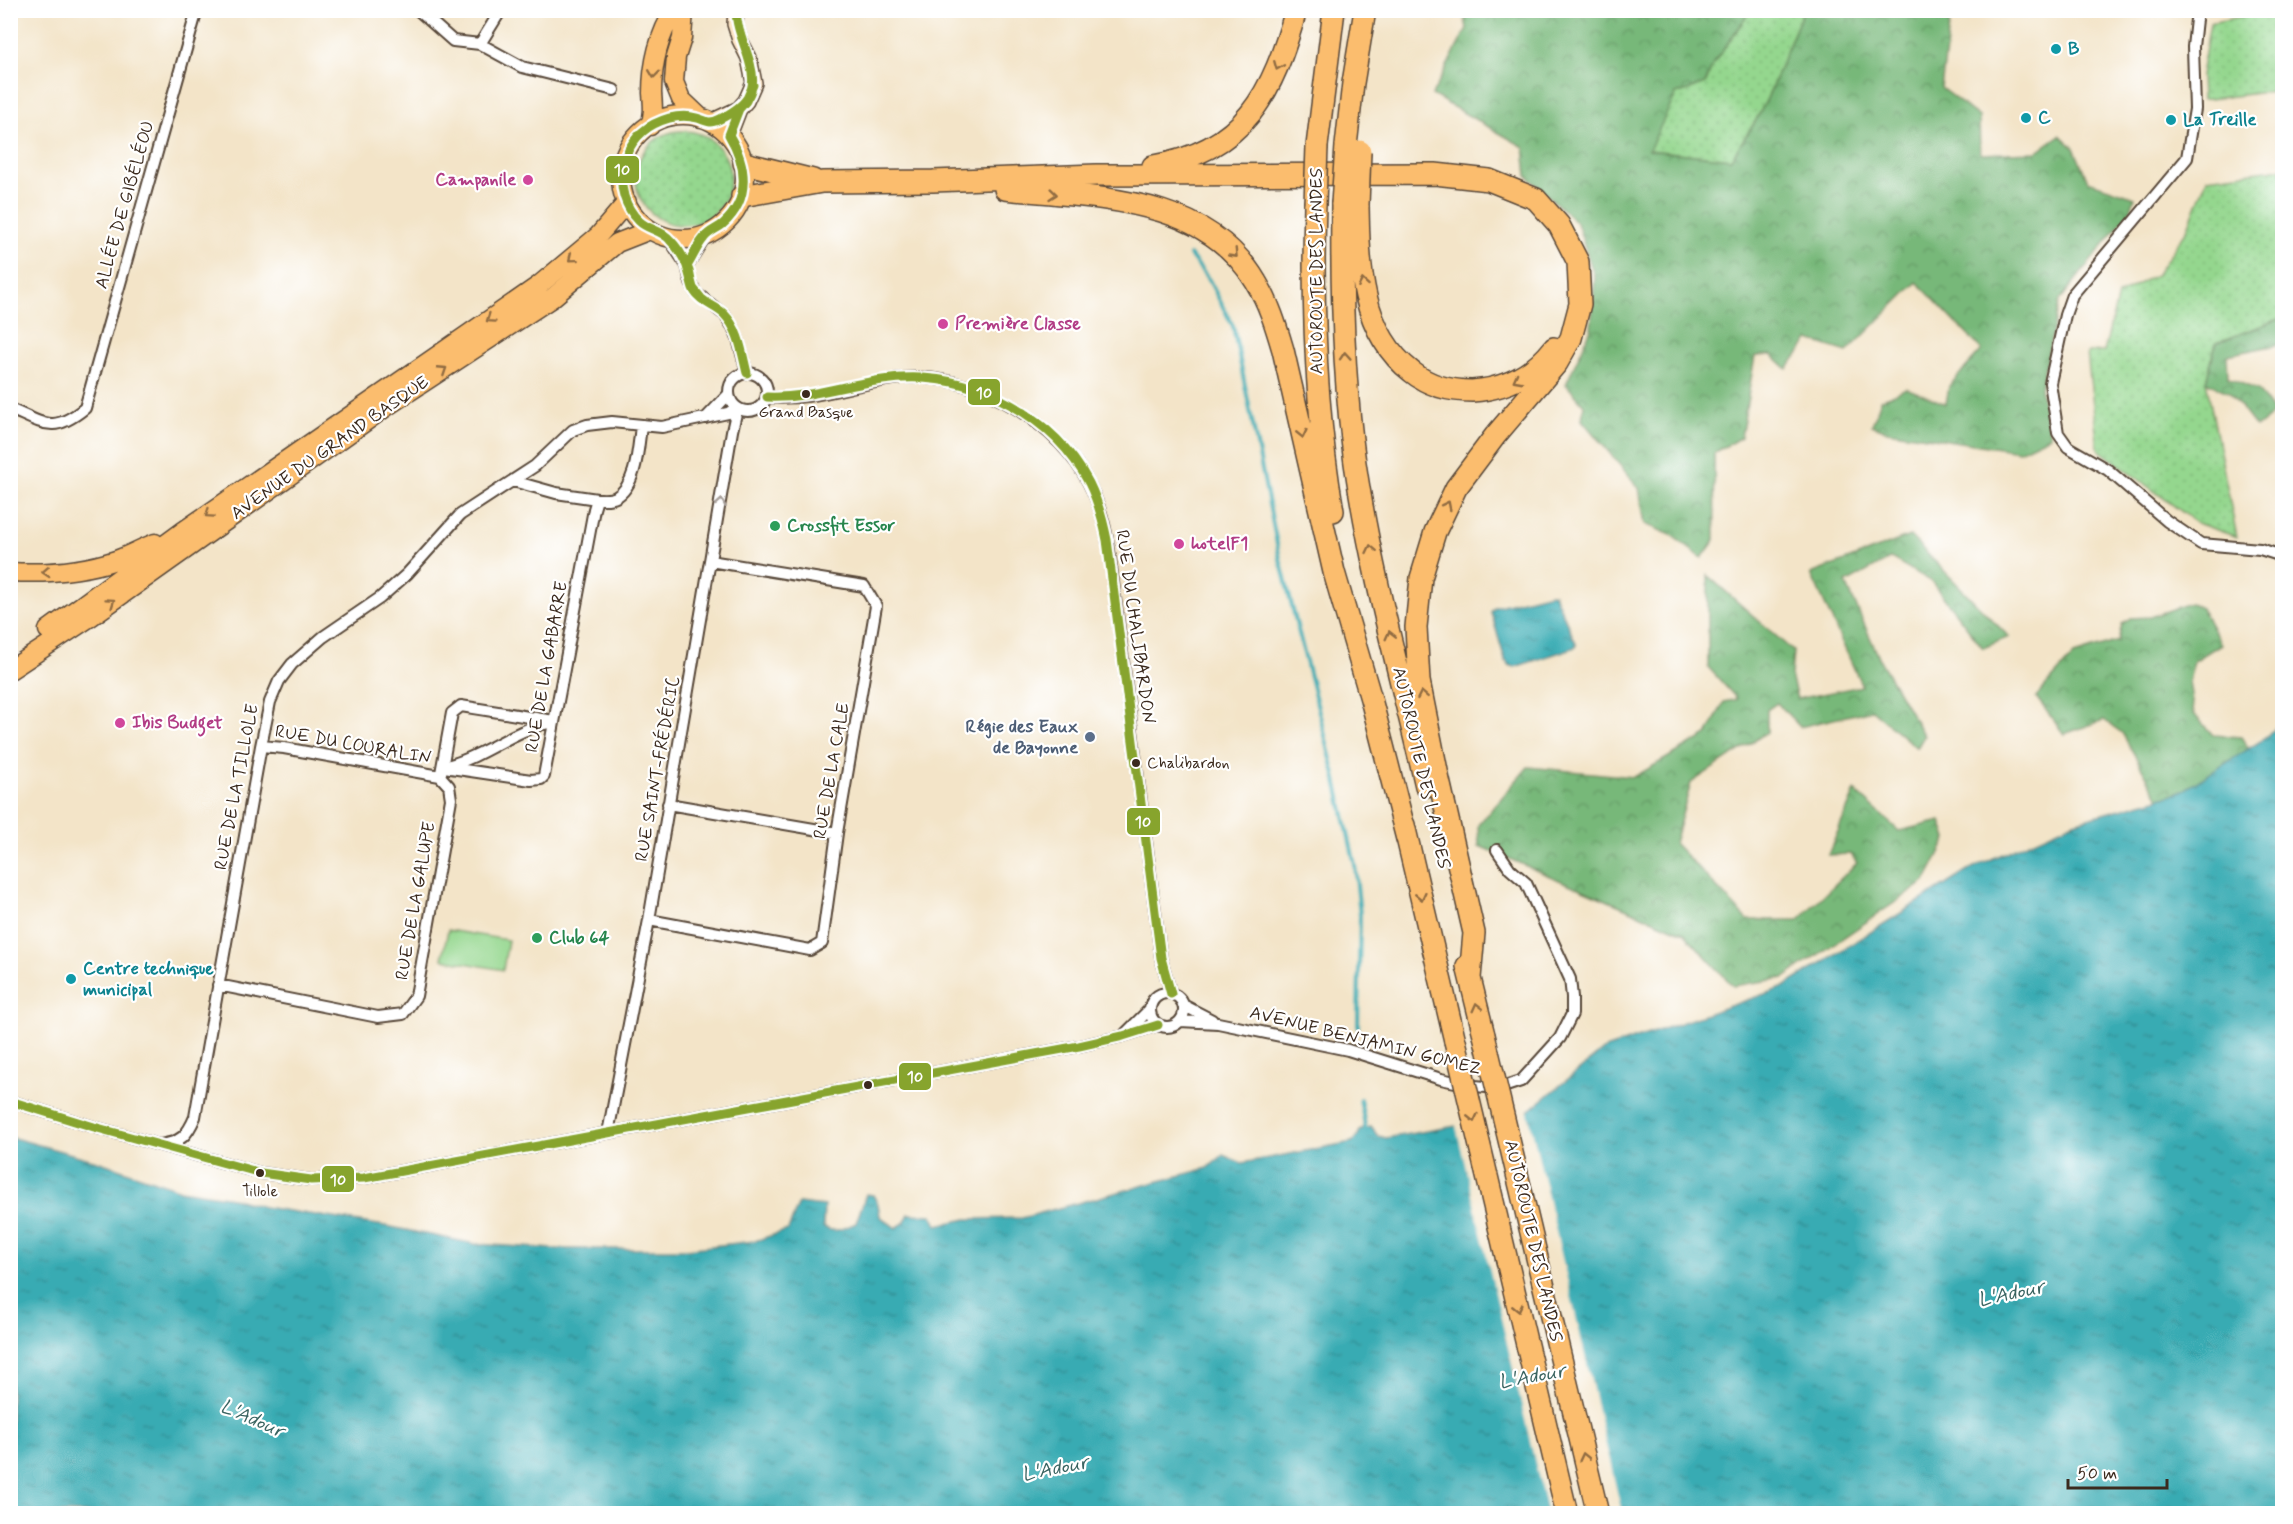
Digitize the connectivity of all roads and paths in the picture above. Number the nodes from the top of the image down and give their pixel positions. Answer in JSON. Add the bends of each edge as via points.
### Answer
{"nodes":[{"id":1,"x":197,"y":10,"type":"edge"},
{"id":2,"x":418,"y":10,"type":"edge"},
{"id":3,"x":501,"y":10,"type":"edge"},
{"id":4,"x":675,"y":10,"type":"edge"},
{"id":5,"x":684,"y":10,"type":"edge"},
{"id":6,"x":736,"y":10,"type":"edge"},
{"id":7,"x":1296,"y":10,"type":"edge"},
{"id":8,"x":1334,"y":10,"type":"edge"},
{"id":9,"x":1365,"y":10,"type":"edge"},
{"id":10,"x":2197,"y":10,"type":"edge"},
{"id":11,"x":480,"y":44,"type":"junction"},
{"id":12,"x":614,"y":90,"type":"dead end"},
{"id":13,"x":738,"y":109,"type":"junction"},
{"id":14,"x":706,"y":120,"type":"junction"},
{"id":15,"x":650,"y":126,"type":"junction"},
{"id":16,"x":729,"y":135,"type":"junction"},
{"id":17,"x":744,"y":163,"type":"junction"},
{"id":18,"x":1096,"y":175,"type":"junction"},
{"id":19,"x":933,"y":181,"type":"junction"},
{"id":20,"x":822,"y":182,"type":"junction"},
{"id":21,"x":742,"y":196,"type":"junction"},
{"id":22,"x":627,"y":202,"type":"junction"},
{"id":23,"x":1350,"y":204,"type":"junction"},
{"id":24,"x":650,"y":230,"type":"junction"},
{"id":25,"x":706,"y":235,"type":"junction"},
{"id":26,"x":668,"y":237,"type":"junction"},
{"id":27,"x":687,"y":266,"type":"junction"},
{"id":28,"x":1580,"y":304,"type":"junction"},
{"id":29,"x":747,"y":373,"type":"junction"},
{"id":30,"x":728,"y":395,"type":"junction"},
{"id":31,"x":767,"y":397,"type":"junction"},
{"id":32,"x":737,"y":408,"type":"junction"},
{"id":33,"x":10,"y":409,"type":"edge"},
{"id":34,"x":705,"y":419,"type":"junction"},
{"id":35,"x":641,"y":426,"type":"junction"},
{"id":36,"x":513,"y":481,"type":"junction"},
{"id":37,"x":597,"y":499,"type":"junction"},
{"id":38,"x":182,"y":532,"type":"junction"},
{"id":39,"x":2283,"y":556,"type":"edge"},
{"id":40,"x":710,"y":561,"type":"junction"},
{"id":41,"x":10,"y":572,"type":"edge"},
{"id":42,"x":10,"y":655,"type":"edge"},
{"id":43,"x":10,"y":670,"type":"edge"},
{"id":44,"x":554,"y":721,"type":"junction"},
{"id":45,"x":261,"y":746,"type":"junction"},
{"id":46,"x":442,"y":771,"type":"junction"},
{"id":47,"x":668,"y":804,"type":"junction"},
{"id":48,"x":837,"y":833,"type":"junction"},
{"id":49,"x":1407,"y":839,"type":"junction"},
{"id":50,"x":1497,"y":850,"type":"dead end"},
{"id":51,"x":649,"y":920,"type":"junction"},
{"id":52,"x":1161,"y":958,"type":"junction"},
{"id":53,"x":1470,"y":978,"type":"junction"},
{"id":54,"x":218,"y":985,"type":"junction"},
{"id":55,"x":1171,"y":994,"type":"junction"},
{"id":56,"x":1159,"y":995,"type":"junction"},
{"id":57,"x":1183,"y":1005,"type":"junction"},
{"id":58,"x":1150,"y":1009,"type":"junction"},
{"id":59,"x":1180,"y":1021,"type":"junction"},
{"id":60,"x":1218,"y":1023,"type":"junction"},
{"id":61,"x":1158,"y":1025,"type":"junction"},
{"id":62,"x":1123,"y":1036,"type":"junction"},
{"id":63,"x":10,"y":1101,"type":"edge"},
{"id":64,"x":608,"y":1133,"type":"junction"},
{"id":65,"x":157,"y":1145,"type":"junction"},
{"id":66,"x":1567,"y":1514,"type":"edge"},
{"id":67,"x":1598,"y":1514,"type":"edge"}],
"edges":[{"from":1,"to":33,"type":"street","name":"ALLÉE DE GIBÉLÉOU","via":[[85,408],[67,422],[48,425]]},
{"from":2,"to":11,"type":"street","via":[[453,41]]},
{"from":3,"to":11,"type":"street"},
{"from":4,"to":15,"type":"main road","one_way":true,"via":[[666,23],[657,52],[652,93],[655,111]]},
{"from":5,"to":14,"type":"main road","via":[[674,82],[681,99]]},
{"from":6,"to":13,"type":"street","via":[[735,24],[754,83]]},
{"from":7,"to":18,"type":"highway","one_way":true,"via":[[1273,79],[1255,109],[1234,131],[1207,150],[1173,162]]},
{"from":8,"to":49,"type":"highway","name":"AUTOROUTE DES LANDES","bridge":true,"via":[[1317,146],[1315,353],[1325,459],[1344,570]]},
{"from":9,"to":23,"type":"highway","name":"AUTOROUTE DES LANDES","bridge":true,"via":[[1353,83]]},
{"from":10,"to":39,"type":"street","via":[[2193,47],[2195,109],[2187,158],[2072,295],[2050,383],[2058,433],[2068,447],[2108,470],[2167,521],[2201,544],[2260,549]]},
{"from":11,"to":12,"type":"street","via":[[522,67]]},
{"from":13,"to":14,"type":"street"},
{"from":13,"to":16,"type":"street"},
{"from":14,"to":15,"type":"main road","via":[[680,115]]},
{"from":14,"to":16,"type":"main road"},
{"from":15,"to":22,"type":"main road","via":[[630,146],[623,164]]},
{"from":16,"to":17,"type":"main road"},
{"from":17,"to":20,"type":"highway"},
{"from":17,"to":21,"type":"main road"},
{"from":18,"to":19,"type":"highway"},
{"from":18,"to":28,"type":"highway","via":[[1435,174],[1489,180],[1536,199],[1559,225],[1578,262]]},
{"from":19,"to":20,"type":"highway"},
{"from":19,"to":49,"type":"highway","one_way":true,"via":[[1147,206],[1188,221],[1216,238],[1255,280],[1274,319],[1283,350],[1334,572]]},
{"from":20,"to":21,"type":"highway"},
{"from":21,"to":25,"type":"main road","via":[[722,226]]},
{"from":22,"to":24,"type":"main road"},
{"from":22,"to":38,"type":"main road","name":"AVENUE DU GRAND BASQUE","one_way":true,"via":[[598,236],[538,286]]},
{"from":28,"to":23,"type":"highway","one_way":true,"via":[[1545,358],[1515,381],[1467,391],[1430,383],[1395,358],[1374,325]]},
{"from":53,"to":23,"type":"highway","name":"AUTOROUTE DES LANDES","one_way":true,"via":[[1360,493],[1343,334]]},
{"from":24,"to":26,"type":"main road"},
{"from":43,"to":24,"type":"main road","name":"AVENUE DU GRAND BASQUE","one_way":true,"via":[[389,405],[552,298],[617,243]]},
{"from":25,"to":26,"type":"main road","via":[[688,239]]},
{"from":25,"to":27,"type":"street"},
{"from":26,"to":27,"type":"street"},
{"from":27,"to":29,"type":"street","via":[[696,294],[725,315],[733,327]]},
{"from":53,"to":28,"type":"highway","one_way":true,"via":[[1474,933],[1419,681],[1416,627],[1421,578],[1435,532],[1456,489],[1557,363],[1571,338]]},
{"from":29,"to":30,"type":"street","via":[[731,382]]},
{"from":29,"to":31,"type":"street","via":[[763,380]]},
{"from":30,"to":32,"type":"street"},
{"from":30,"to":34,"type":"street"},
{"from":31,"to":32,"type":"street","via":[[752,412]]},
{"from":31,"to":52,"type":"street","name":"RUE DU CHALIBARDON","via":[[792,399],[903,378],[959,383],[1014,408],[1042,426],[1083,471],[1097,498],[1109,550]]},
{"from":32,"to":34,"type":"street","name":"RUE DE LA TILLOLE"},
{"from":40,"to":32,"type":"street","name":"RUE SAINT-FRÉDÉRIC","one_way":true},
{"from":34,"to":35,"type":"street","name":"RUE DE LA TILLOLE","via":[[662,427]]},
{"from":35,"to":36,"type":"street","name":"RUE DE LA TILLOLE","via":[[612,422],[573,430]]},
{"from":35,"to":37,"type":"street","via":[[628,487],[614,499]]},
{"from":36,"to":37,"type":"street"},
{"from":36,"to":45,"type":"street","name":"RUE DE LA TILLOLE","via":[[460,515],[380,598],[292,663],[270,702]]},
{"from":37,"to":44,"type":"street","name":"RUE DE LA GABARRE"},
{"from":38,"to":41,"type":"main road","one_way":true,"via":[[116,560],[49,572]]},
{"from":38,"to":42,"type":"main road","name":"AVENUE DU GRAND BASQUE"},
{"from":40,"to":47,"type":"street","name":"RUE SAINT-FRÉDÉRIC"},
{"from":40,"to":48,"type":"street","name":"RUE DE LA CALE","via":[[864,586],[876,606]]},
{"from":44,"to":46,"type":"street","via":[[532,726]]},
{"from":44,"to":46,"type":"street","name":"RUE DE LA GABARRE","via":[[541,779]]},
{"from":44,"to":46,"type":"street","via":[[461,706],[452,713]]},
{"from":45,"to":46,"type":"street","name":"RUE DU COURALIN"},
{"from":45,"to":54,"type":"street","name":"RUE DE LA TILLOLE"},
{"from":46,"to":54,"type":"street","name":"RUE DE LA GALUPE","via":[[451,799],[416,996],[403,1014],[378,1017]]},
{"from":47,"to":48,"type":"street"},
{"from":47,"to":51,"type":"street","name":"RUE SAINT-FRÉDÉRIC"},
{"from":48,"to":51,"type":"street","name":"RUE DE LA CALE","via":[[822,943],[810,950]]},
{"from":49,"to":66,"type":"highway","name":"AUTOROUTE DES LANDES","one_way":true,"bridge":true},
{"from":50,"to":60,"type":"street","name":"AVENUE BENJAMIN GOMEZ","via":[[1510,870],[1526,883],[1570,979],[1572,1014],[1560,1038],[1521,1081],[1500,1088],[1474,1086],[1348,1050]]},
{"from":51,"to":64,"type":"street","name":"RUE SAINT-FRÉDÉRIC"},
{"from":52,"to":55,"type":"street","name":"RUE DU CHALIBARDON"},
{"from":52,"to":56,"type":"street","name":"RUE DU CHALIBARDON"},
{"from":67,"to":53,"type":"highway","name":"AUTOROUTE DES LANDES","one_way":true,"bridge":true},
{"from":54,"to":65,"type":"street","name":"RUE DE LA TILLOLE","via":[[195,1118],[188,1133],[179,1140]]},
{"from":55,"to":56,"type":"street"},
{"from":55,"to":57,"type":"street"},
{"from":56,"to":58,"type":"street"},
{"from":57,"to":59,"type":"street"},
{"from":57,"to":60,"type":"street","name":"AVENUE BENJAMIN GOMEZ"},
{"from":58,"to":61,"type":"street"},
{"from":58,"to":62,"type":"street"},
{"from":59,"to":60,"type":"street","name":"AVENUE BENJAMIN GOMEZ"},
{"from":59,"to":61,"type":"street","via":[[1166,1027]]},
{"from":61,"to":62,"type":"street"},
{"from":62,"to":64,"type":"street"},
{"from":63,"to":65,"type":"street"},
{"from":64,"to":65,"type":"street","via":[[364,1178],[311,1180],[261,1173]]}]}
